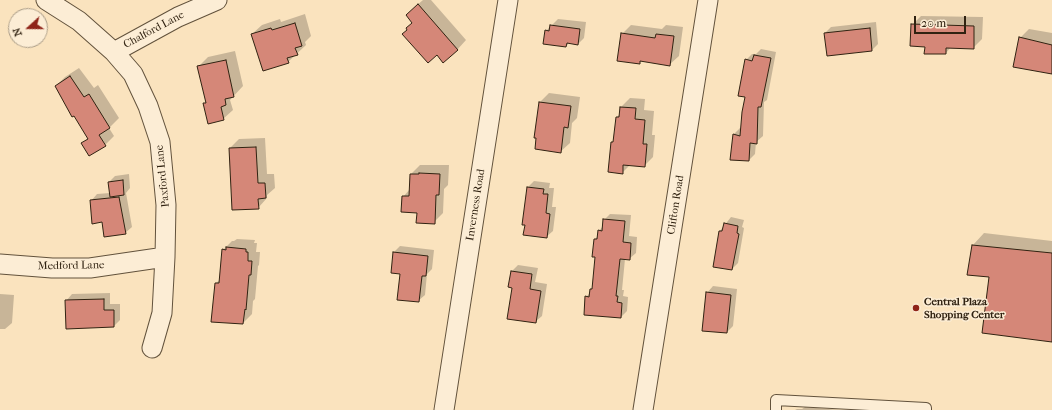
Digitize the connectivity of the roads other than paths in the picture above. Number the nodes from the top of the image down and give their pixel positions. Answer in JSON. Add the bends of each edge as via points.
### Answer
{"nodes":[{"id":1,"x":46,"y":0,"type":"edge"},
{"id":2,"x":216,"y":0,"type":"edge"},
{"id":3,"x":508,"y":0,"type":"edge"},
{"id":4,"x":708,"y":0,"type":"edge"},
{"id":5,"x":114,"y":52,"type":"junction"},
{"id":6,"x":165,"y":257,"type":"junction"},
{"id":7,"x":0,"y":264,"type":"edge"},
{"id":8,"x":152,"y":348,"type":"dead end"},
{"id":9,"x":444,"y":410,"type":"edge"},
{"id":10,"x":643,"y":410,"type":"edge"},
{"id":11,"x":776,"y":410,"type":"edge"},
{"id":12,"x":926,"y":410,"type":"edge"}],
"edges":[{"from":1,"to":5,"type":"street","name":"Paxford Lane","via":[[79,21]]},
{"from":2,"to":5,"type":"street","name":"Chalford Lane","via":[[178,17]]},
{"from":3,"to":9,"type":"street","name":"Inverness Road"},
{"from":4,"to":10,"type":"street","name":"Clifton Road"},
{"from":5,"to":6,"type":"street","name":"Paxford Lane","via":[[133,74],[148,106],[160,142],[166,205]]},
{"from":6,"to":7,"type":"street","name":"Medford Lane","via":[[90,268]]},
{"from":6,"to":8,"type":"street","name":"Paxford Lane","via":[[162,313]]},
{"from":11,"to":12,"type":"lane","via":[[776,400]]}]}
